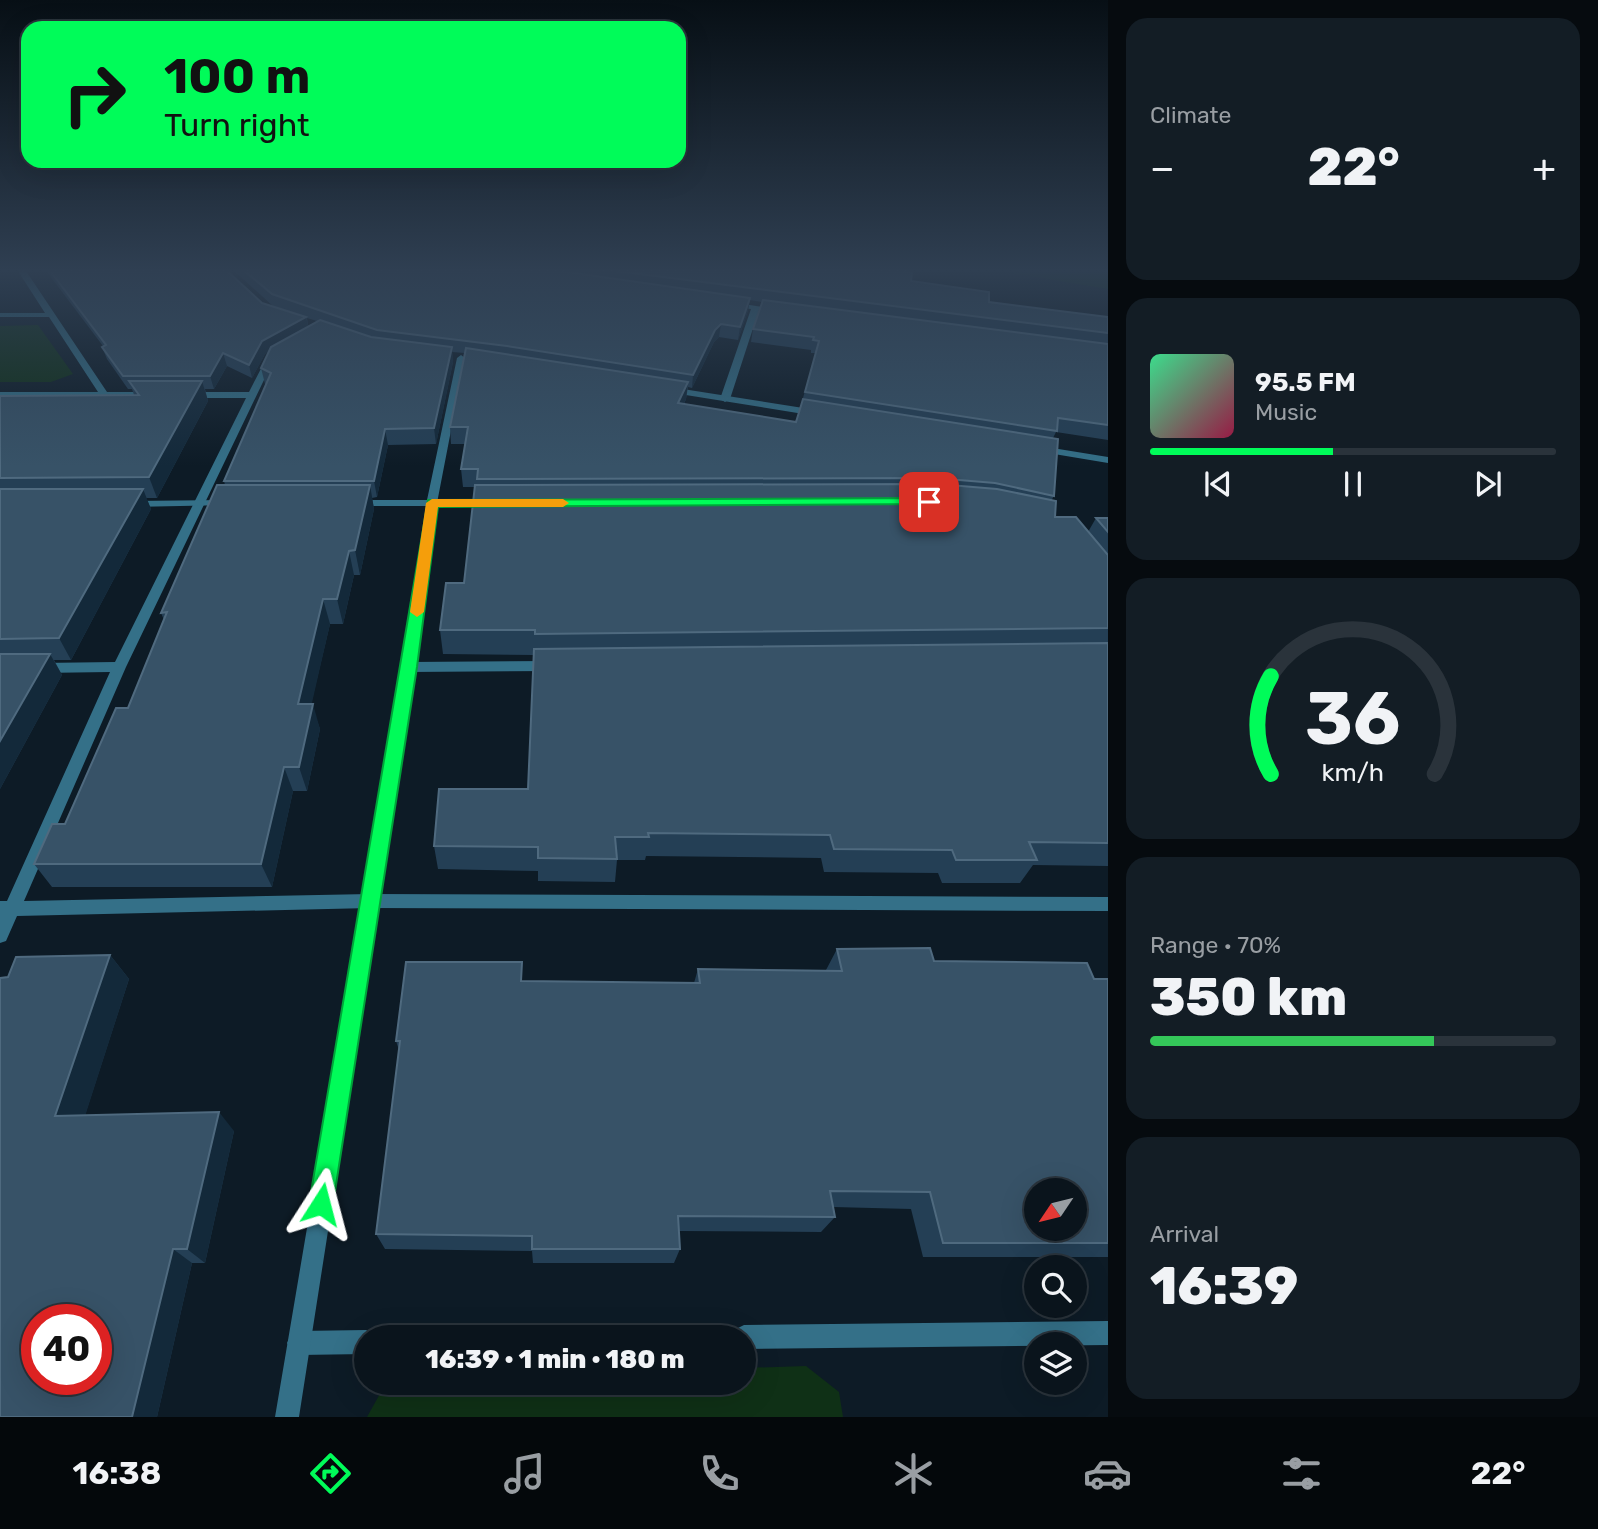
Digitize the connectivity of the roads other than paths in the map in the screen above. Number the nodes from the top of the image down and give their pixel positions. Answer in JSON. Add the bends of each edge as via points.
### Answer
{"nodes":[{"id":1,"x":64,"y":334,"type":"edge"},
{"id":2,"x":747,"y":334,"type":"edge"},
{"id":3,"x":281,"y":352,"type":"edge"},
{"id":4,"x":461,"y":358,"type":"edge"},
{"id":5,"x":657,"y":388,"type":"edge"},
{"id":6,"x":0,"y":395,"type":"edge"},
{"id":7,"x":104,"y":395,"type":"junction"},
{"id":8,"x":158,"y":395,"type":"edge"},
{"id":9,"x":184,"y":395,"type":"edge"},
{"id":10,"x":251,"y":395,"type":"junction"},
{"id":11,"x":725,"y":399,"type":"junction"},
{"id":12,"x":821,"y":414,"type":"edge"},
{"id":13,"x":1026,"y":447,"type":"edge"},
{"id":14,"x":1108,"y":460,"type":"edge"},
{"id":15,"x":199,"y":503,"type":"junction"},
{"id":16,"x":240,"y":503,"type":"edge"},
{"id":17,"x":338,"y":503,"type":"edge"},
{"id":18,"x":432,"y":503,"type":"junction"},
{"id":19,"x":497,"y":503,"type":"edge"},
{"id":20,"x":119,"y":504,"type":"edge"},
{"id":21,"x":559,"y":666,"type":"edge"},
{"id":22,"x":119,"y":667,"type":"junction"},
{"id":23,"x":410,"y":667,"type":"junction"},
{"id":24,"x":26,"y":668,"type":"edge"},
{"id":25,"x":370,"y":901,"type":"junction"},
{"id":26,"x":1108,"y":904,"type":"edge"},
{"id":27,"x":7,"y":909,"type":"edge"},
{"id":28,"x":0,"y":935,"type":"edge"},
{"id":29,"x":1108,"y":1333,"type":"edge"},
{"id":30,"x":756,"y":1337,"type":"edge"},
{"id":31,"x":299,"y":1342,"type":"junction"},
{"id":32,"x":354,"y":1342,"type":"edge"},
{"id":33,"x":287,"y":1417,"type":"edge"}],
"edges":[{"from":1,"to":7,"type":"street"},
{"from":2,"to":11,"type":"street"},
{"from":3,"to":10,"type":"street","via":[[269,358]]},
{"from":4,"to":18,"type":"street"},
{"from":5,"to":11,"type":"street"},
{"from":6,"to":7,"type":"street"},
{"from":7,"to":8,"type":"street"},
{"from":9,"to":10,"type":"street"},
{"from":10,"to":15,"type":"street"},
{"from":11,"to":12,"type":"street"},
{"from":13,"to":14,"type":"street"},
{"from":15,"to":16,"type":"street"},
{"from":15,"to":20,"type":"street"},
{"from":15,"to":22,"type":"street"},
{"from":17,"to":18,"type":"street"},
{"from":18,"to":19,"type":"street"},
{"from":18,"to":23,"type":"street"},
{"from":21,"to":23,"type":"street"},
{"from":22,"to":24,"type":"street"},
{"from":22,"to":27,"type":"street"},
{"from":23,"to":25,"type":"street"},
{"from":25,"to":26,"type":"street"},
{"from":25,"to":27,"type":"street"},
{"from":25,"to":31,"type":"street"},
{"from":27,"to":28,"type":"street"},
{"from":29,"to":30,"type":"street"},
{"from":31,"to":32,"type":"street"},
{"from":31,"to":33,"type":"street"}]}
